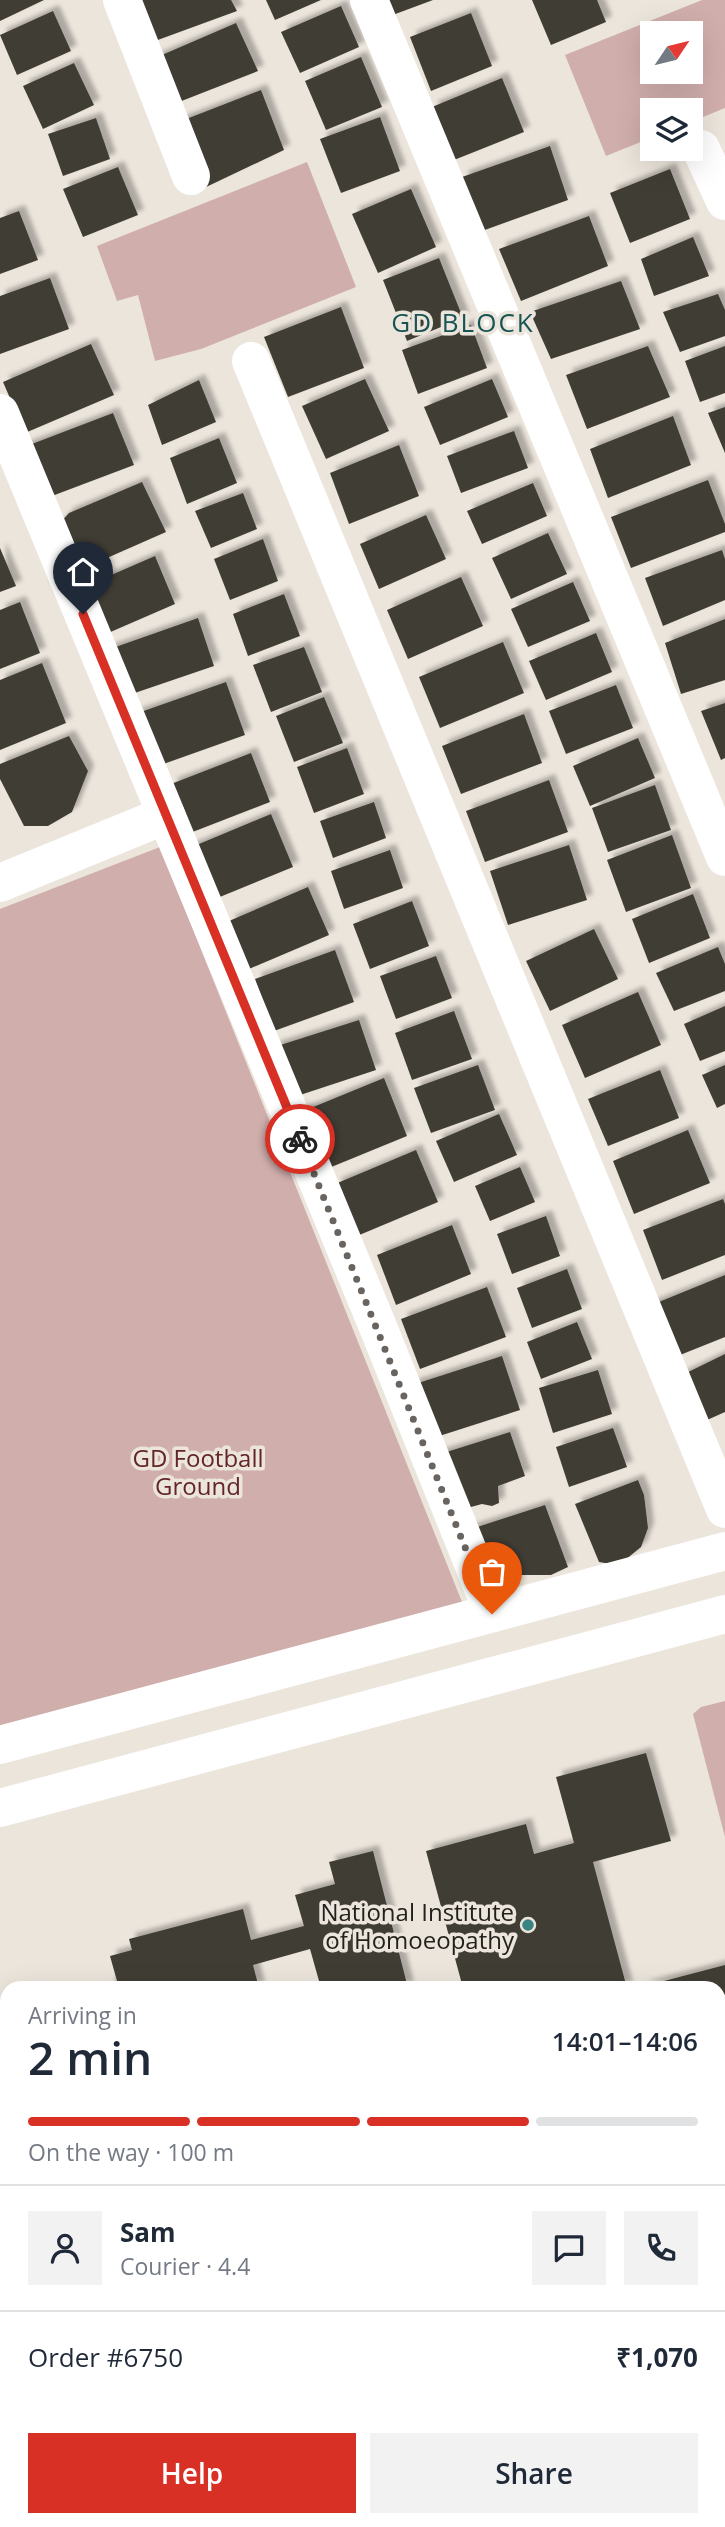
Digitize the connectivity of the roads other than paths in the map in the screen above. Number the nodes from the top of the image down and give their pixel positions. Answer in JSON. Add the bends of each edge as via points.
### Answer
{"nodes":[{"id":1,"x":122,"y":0,"type":"edge"},
{"id":2,"x":369,"y":0,"type":"edge"},
{"id":3,"x":703,"y":153,"type":"edge"},
{"id":4,"x":191,"y":176,"type":"dead end"},
{"id":5,"x":725,"y":201,"type":"edge"},
{"id":6,"x":251,"y":361,"type":"dead end"},
{"id":7,"x":0,"y":413,"type":"edge"},
{"id":8,"x":166,"y":815,"type":"junction"},
{"id":9,"x":725,"y":857,"type":"edge"},
{"id":10,"x":0,"y":883,"type":"edge"},
{"id":11,"x":725,"y":1509,"type":"edge"},
{"id":12,"x":725,"y":1551,"type":"edge"},
{"id":13,"x":492,"y":1614,"type":"junction"},
{"id":14,"x":725,"y":1614,"type":"edge"},
{"id":15,"x":0,"y":1745,"type":"edge"},
{"id":16,"x":0,"y":1808,"type":"edge"}],
"edges":[{"from":1,"to":4,"type":"street"},
{"from":2,"to":9,"type":"street"},
{"from":3,"to":5,"type":"street"},
{"from":6,"to":11,"type":"street"},
{"from":7,"to":8,"type":"street"},
{"from":8,"to":10,"type":"street"},
{"from":8,"to":13,"type":"street"},
{"from":12,"to":13,"type":"street"},
{"from":13,"to":15,"type":"street"},
{"from":14,"to":16,"type":"street"}]}
